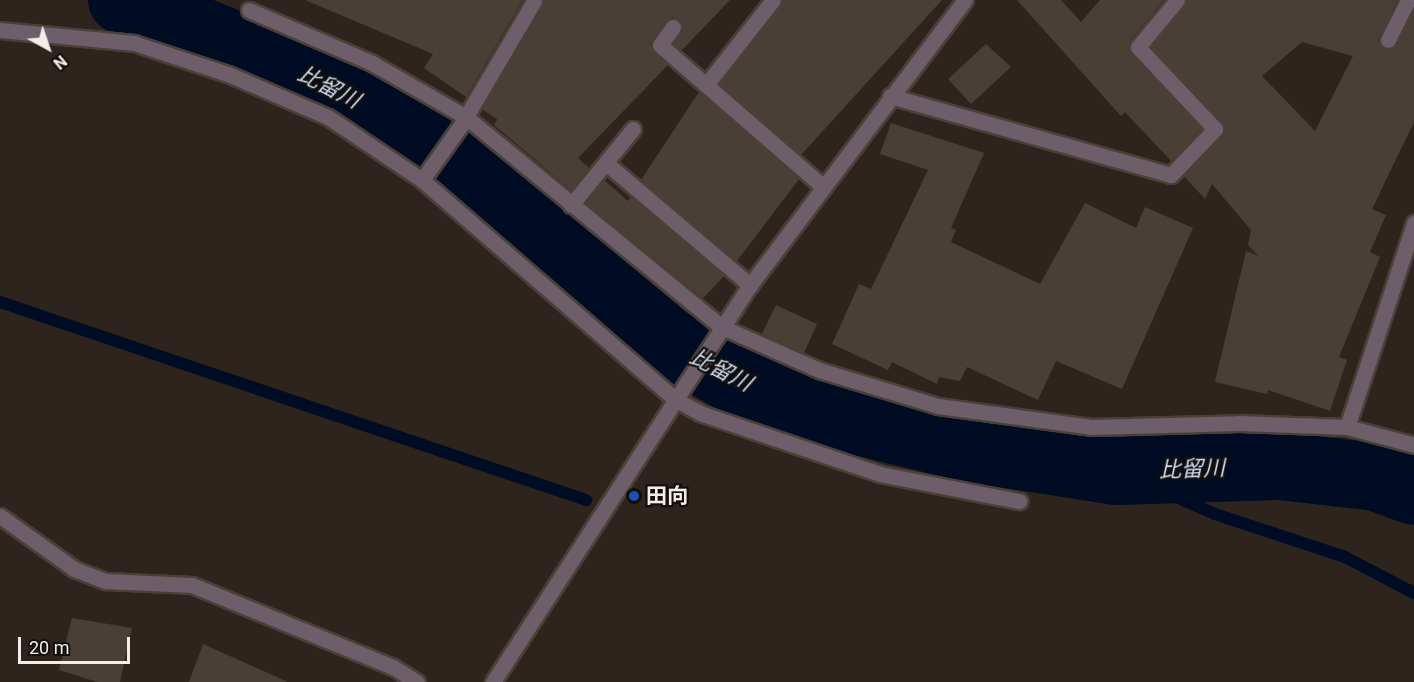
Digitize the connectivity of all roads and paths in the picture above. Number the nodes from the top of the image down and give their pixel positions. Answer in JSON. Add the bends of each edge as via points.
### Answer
{"nodes":[{"id":1,"x":773,"y":0,"type":"edge"},
{"id":2,"x":965,"y":0,"type":"edge"},
{"id":3,"x":1177,"y":0,"type":"edge"},
{"id":4,"x":1408,"y":0,"type":"edge"},
{"id":5,"x":534,"y":1,"type":"edge"},
{"id":6,"x":249,"y":10,"type":"dead end"},
{"id":7,"x":674,"y":27,"type":"dead end"},
{"id":8,"x":0,"y":30,"type":"edge"},
{"id":9,"x":1389,"y":40,"type":"dead end"},
{"id":10,"x":706,"y":85,"type":"junction"},
{"id":11,"x":890,"y":96,"type":"junction"},
{"id":12,"x":463,"y":121,"type":"junction"},
{"id":13,"x":633,"y":129,"type":"dead end"},
{"id":14,"x":606,"y":163,"type":"junction"},
{"id":15,"x":426,"y":175,"type":"junction"},
{"id":16,"x":821,"y":185,"type":"junction"},
{"id":17,"x":571,"y":204,"type":"junction"},
{"id":18,"x":1414,"y":223,"type":"edge"},
{"id":19,"x":750,"y":285,"type":"junction"},
{"id":20,"x":719,"y":332,"type":"junction"},
{"id":21,"x":680,"y":393,"type":"junction"},
{"id":22,"x":1347,"y":427,"type":"junction"},
{"id":23,"x":1414,"y":445,"type":"edge"},
{"id":24,"x":1019,"y":501,"type":"dead end"},
{"id":25,"x":0,"y":516,"type":"edge"},
{"id":26,"x":417,"y":682,"type":"edge"},
{"id":27,"x":493,"y":682,"type":"edge"}],
"edges":[{"from":1,"to":10,"type":"street"},
{"from":2,"to":11,"type":"street"},
{"from":3,"to":11,"type":"street","via":[[1138,47],[1215,129],[1171,175]]},
{"from":4,"to":9,"type":"street"},
{"from":5,"to":12,"type":"street"},
{"from":6,"to":12,"type":"street","via":[[372,63]]},
{"from":7,"to":10,"type":"street","via":[[660,45]]},
{"from":8,"to":15,"type":"street","via":[[134,43],[228,74],[328,117]]},
{"from":10,"to":16,"type":"street"},
{"from":11,"to":16,"type":"street"},
{"from":12,"to":15,"type":"street"},
{"from":12,"to":17,"type":"street"},
{"from":13,"to":14,"type":"street"},
{"from":14,"to":17,"type":"street"},
{"from":14,"to":19,"type":"street"},
{"from":15,"to":21,"type":"street"},
{"from":16,"to":19,"type":"street"},
{"from":17,"to":20,"type":"street"},
{"from":18,"to":22,"type":"street"},
{"from":19,"to":20,"type":"street"},
{"from":20,"to":21,"type":"street"},
{"from":20,"to":22,"type":"street","via":[[819,370],[939,406],[1091,427],[1239,423]]},
{"from":21,"to":24,"type":"street","via":[[700,412],[880,474]]},
{"from":21,"to":27,"type":"street"},
{"from":22,"to":23,"type":"street"},
{"from":25,"to":26,"type":"street","via":[[74,568],[106,581],[192,585],[393,667]]}]}
